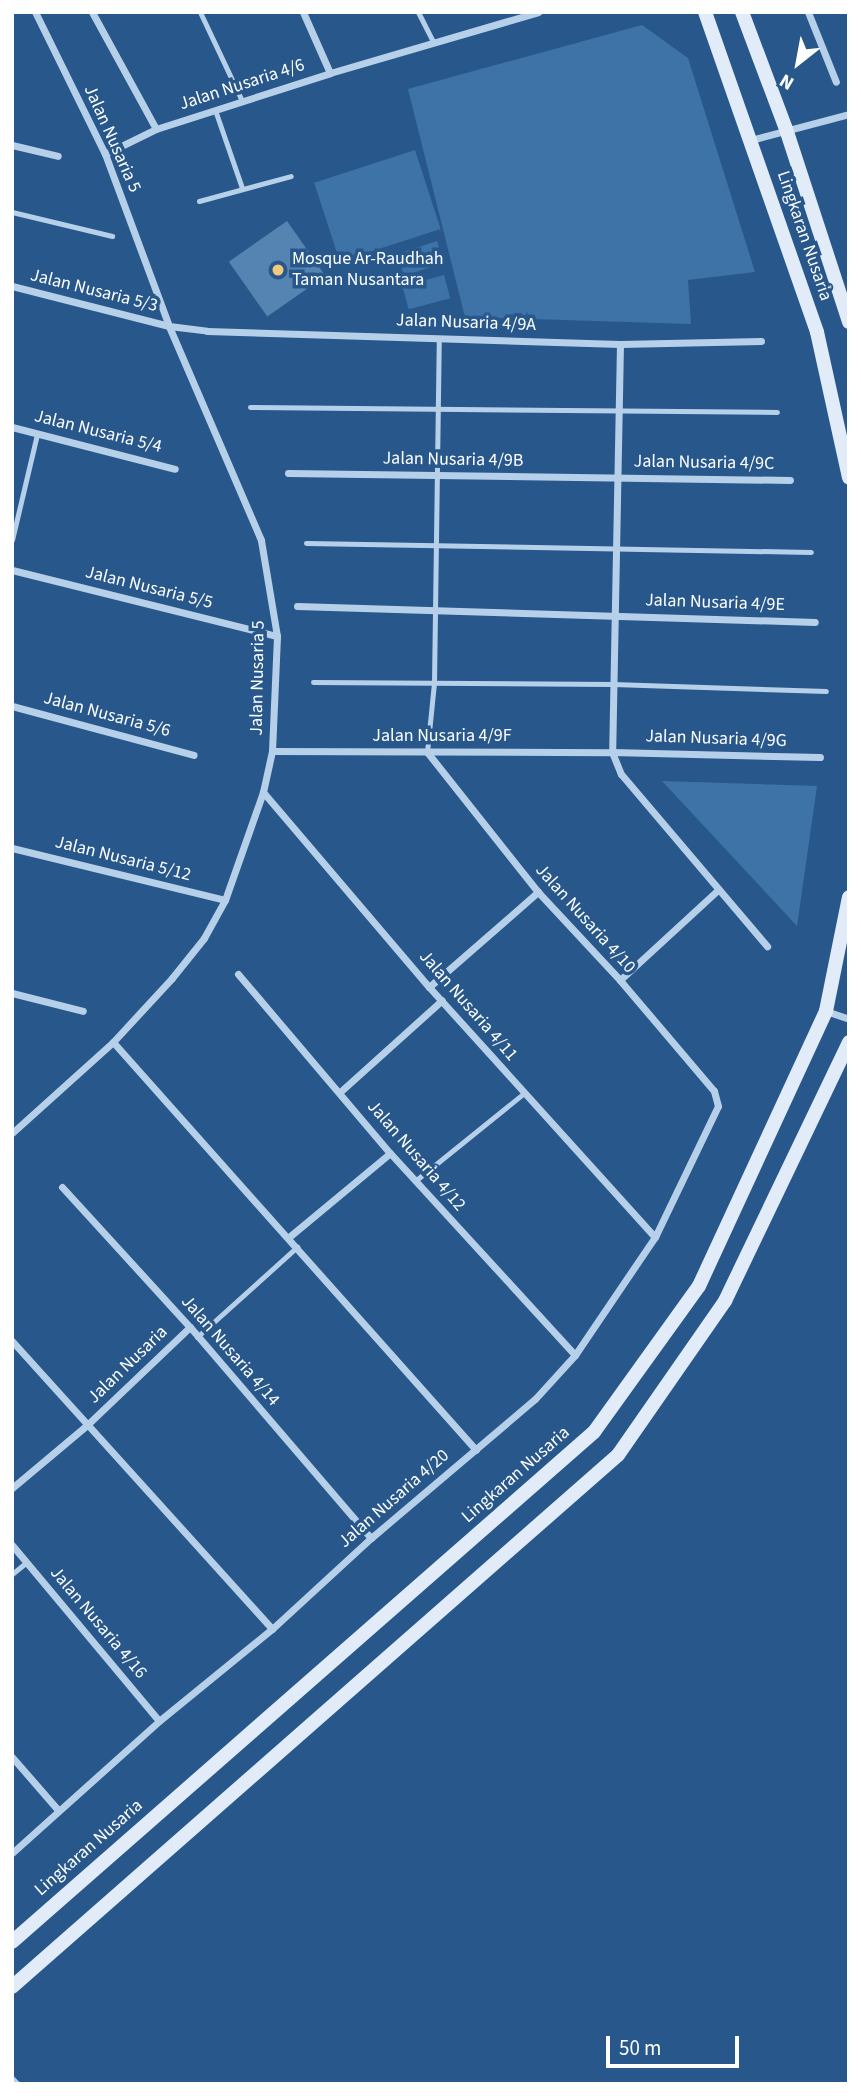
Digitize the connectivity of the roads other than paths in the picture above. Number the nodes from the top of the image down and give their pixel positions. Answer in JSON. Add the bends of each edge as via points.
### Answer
{"nodes":[{"id":1,"x":35,"y":12,"type":"edge"},
{"id":2,"x":92,"y":12,"type":"edge"},
{"id":3,"x":200,"y":12,"type":"edge"},
{"id":4,"x":303,"y":12,"type":"edge"},
{"id":5,"x":418,"y":12,"type":"edge"},
{"id":6,"x":538,"y":12,"type":"edge"},
{"id":7,"x":705,"y":12,"type":"edge"},
{"id":8,"x":742,"y":12,"type":"edge"},
{"id":9,"x":808,"y":12,"type":"edge"},
{"id":10,"x":509,"y":16,"type":"edge"},
{"id":11,"x":433,"y":43,"type":"junction"},
{"id":12,"x":330,"y":73,"type":"junction"},
{"id":13,"x":836,"y":82,"type":"dead end"},
{"id":14,"x":242,"y":101,"type":"junction"},
{"id":15,"x":215,"y":110,"type":"junction"},
{"id":16,"x":849,"y":114,"type":"edge"},
{"id":17,"x":156,"y":129,"type":"junction"},
{"id":18,"x":786,"y":130,"type":"junction"},
{"id":19,"x":751,"y":140,"type":"junction"},
{"id":20,"x":12,"y":145,"type":"edge"},
{"id":21,"x":105,"y":155,"type":"junction"},
{"id":22,"x":58,"y":156,"type":"dead end"},
{"id":23,"x":291,"y":176,"type":"dead end"},
{"id":24,"x":242,"y":188,"type":"junction"},
{"id":25,"x":200,"y":201,"type":"dead end"},
{"id":26,"x":12,"y":212,"type":"edge"},
{"id":27,"x":112,"y":236,"type":"dead end"},
{"id":28,"x":12,"y":286,"type":"edge"},
{"id":29,"x":849,"y":322,"type":"edge"},
{"id":30,"x":169,"y":326,"type":"junction"},
{"id":31,"x":439,"y":338,"type":"junction"},
{"id":32,"x":761,"y":341,"type":"dead end"},
{"id":33,"x":620,"y":344,"type":"junction"},
{"id":34,"x":250,"y":407,"type":"dead end"},
{"id":35,"x":437,"y":407,"type":"junction"},
{"id":36,"x":618,"y":410,"type":"junction"},
{"id":37,"x":777,"y":412,"type":"dead end"},
{"id":38,"x":12,"y":427,"type":"edge"},
{"id":39,"x":37,"y":433,"type":"junction"},
{"id":40,"x":175,"y":468,"type":"dead end"},
{"id":41,"x":288,"y":473,"type":"dead end"},
{"id":42,"x":438,"y":476,"type":"junction"},
{"id":43,"x":617,"y":478,"type":"junction"},
{"id":44,"x":849,"y":478,"type":"edge"},
{"id":45,"x":790,"y":480,"type":"dead end"},
{"id":46,"x":12,"y":540,"type":"edge"},
{"id":47,"x":306,"y":543,"type":"dead end"},
{"id":48,"x":438,"y":544,"type":"junction"},
{"id":49,"x":615,"y":547,"type":"junction"},
{"id":50,"x":811,"y":552,"type":"dead end"},
{"id":51,"x":12,"y":570,"type":"edge"},
{"id":52,"x":297,"y":606,"type":"dead end"},
{"id":53,"x":436,"y":610,"type":"junction"},
{"id":54,"x":614,"y":615,"type":"junction"},
{"id":55,"x":815,"y":622,"type":"dead end"},
{"id":56,"x":277,"y":636,"type":"junction"},
{"id":57,"x":313,"y":682,"type":"dead end"},
{"id":58,"x":434,"y":683,"type":"junction"},
{"id":59,"x":613,"y":684,"type":"junction"},
{"id":60,"x":826,"y":691,"type":"dead end"},
{"id":61,"x":12,"y":706,"type":"edge"},
{"id":62,"x":272,"y":751,"type":"junction"},
{"id":63,"x":427,"y":752,"type":"junction"},
{"id":64,"x":611,"y":752,"type":"junction"},
{"id":65,"x":194,"y":755,"type":"dead end"},
{"id":66,"x":820,"y":757,"type":"dead end"},
{"id":67,"x":263,"y":792,"type":"junction"},
{"id":68,"x":12,"y":848,"type":"edge"},
{"id":69,"x":719,"y":889,"type":"junction"},
{"id":70,"x":538,"y":892,"type":"junction"},
{"id":71,"x":849,"y":897,"type":"edge"},
{"id":72,"x":225,"y":900,"type":"junction"},
{"id":73,"x":767,"y":946,"type":"dead end"},
{"id":74,"x":238,"y":974,"type":"dead end"},
{"id":75,"x":620,"y":980,"type":"junction"},
{"id":76,"x":429,"y":987,"type":"junction"},
{"id":77,"x":12,"y":993,"type":"edge"},
{"id":78,"x":442,"y":1000,"type":"junction"},
{"id":79,"x":83,"y":1011,"type":"dead end"},
{"id":80,"x":826,"y":1011,"type":"junction"},
{"id":81,"x":849,"y":1019,"type":"edge"},
{"id":82,"x":113,"y":1042,"type":"junction"},
{"id":83,"x":849,"y":1042,"type":"edge"},
{"id":84,"x":340,"y":1092,"type":"junction"},
{"id":85,"x":524,"y":1093,"type":"junction"},
{"id":86,"x":718,"y":1106,"type":"joint"},
{"id":87,"x":12,"y":1133,"type":"edge"},
{"id":88,"x":390,"y":1153,"type":"junction"},
{"id":89,"x":415,"y":1181,"type":"junction"},
{"id":90,"x":62,"y":1186,"type":"dead end"},
{"id":91,"x":289,"y":1237,"type":"junction"},
{"id":92,"x":655,"y":1237,"type":"junction"},
{"id":93,"x":297,"y":1247,"type":"junction"},
{"id":94,"x":190,"y":1327,"type":"junction"},
{"id":95,"x":197,"y":1337,"type":"junction"},
{"id":96,"x":12,"y":1341,"type":"edge"},
{"id":97,"x":575,"y":1355,"type":"junction"},
{"id":98,"x":87,"y":1425,"type":"junction"},
{"id":99,"x":475,"y":1450,"type":"junction"},
{"id":100,"x":12,"y":1488,"type":"edge"},
{"id":101,"x":371,"y":1538,"type":"junction"},
{"id":102,"x":12,"y":1545,"type":"edge"},
{"id":103,"x":27,"y":1562,"type":"junction"},
{"id":104,"x":12,"y":1574,"type":"edge"},
{"id":105,"x":272,"y":1629,"type":"junction"},
{"id":106,"x":159,"y":1721,"type":"junction"},
{"id":107,"x":12,"y":1757,"type":"edge"},
{"id":108,"x":58,"y":1810,"type":"junction"},
{"id":109,"x":12,"y":1853,"type":"edge"},
{"id":110,"x":12,"y":1942,"type":"edge"},
{"id":111,"x":12,"y":1987,"type":"edge"},
{"id":112,"x":12,"y":2078,"type":"edge"},
{"id":113,"x":18,"y":2084,"type":"edge"}],
"edges":[{"from":1,"to":21,"type":"street","name":"Jalan Nusaria 5"},
{"from":2,"to":17,"type":"street"},
{"from":3,"to":14,"type":"lane"},
{"from":4,"to":12,"type":"street","name":"Jalan Nusaria 4/6"},
{"from":5,"to":11,"type":"lane"},
{"from":6,"to":10,"type":"street"},
{"from":7,"to":19,"type":"main road","name":"Lingkaran Nusaria"},
{"from":8,"to":18,"type":"main road","name":"Lingkaran Nusaria"},
{"from":9,"to":13,"type":"street"},
{"from":10,"to":11,"type":"street"},
{"from":11,"to":12,"type":"street"},
{"from":12,"to":14,"type":"street","name":"Jalan Nusaria 4/6"},
{"from":14,"to":15,"type":"street","name":"Jalan Nusaria 4/6"},
{"from":15,"to":17,"type":"street","name":"Jalan Nusaria 4/6"},
{"from":15,"to":24,"type":"lane"},
{"from":16,"to":18,"type":"street"},
{"from":17,"to":21,"type":"street","name":"Jalan Nusaria 4/6"},
{"from":18,"to":19,"type":"street"},
{"from":18,"to":29,"type":"main road","name":"Lingkaran Nusaria"},
{"from":19,"to":44,"type":"main road","name":"Lingkaran Nusaria","via":[[817,332]]},
{"from":20,"to":22,"type":"street"},
{"from":21,"to":30,"type":"street","name":"Jalan Nusaria 5"},
{"from":23,"to":24,"type":"lane"},
{"from":24,"to":25,"type":"lane"},
{"from":26,"to":27,"type":"lane"},
{"from":28,"to":30,"type":"street","name":"Jalan Nusaria 5/3"},
{"from":30,"to":31,"type":"street","name":"Jalan Nusaria 4/9A"},
{"from":30,"to":56,"type":"street","name":"Jalan Nusaria 5","via":[[261,540]]},
{"from":31,"to":33,"type":"street","name":"Jalan Nusaria 4/9A"},
{"from":31,"to":35,"type":"lane"},
{"from":32,"to":33,"type":"street","name":"Jalan Nusaria 4/9A"},
{"from":33,"to":36,"type":"street"},
{"from":34,"to":35,"type":"lane"},
{"from":35,"to":36,"type":"lane"},
{"from":35,"to":42,"type":"lane"},
{"from":36,"to":37,"type":"lane"},
{"from":36,"to":43,"type":"street"},
{"from":38,"to":39,"type":"street","name":"Jalan Nusaria 5/4"},
{"from":39,"to":40,"type":"street","name":"Jalan Nusaria 5/4"},
{"from":39,"to":46,"type":"lane"},
{"from":41,"to":42,"type":"street","name":"Jalan Nusaria 4/9B"},
{"from":42,"to":43,"type":"street","name":"Jalan Nusaria 4/9B"},
{"from":42,"to":48,"type":"lane"},
{"from":43,"to":45,"type":"street","name":"Jalan Nusaria 4/9C"},
{"from":43,"to":49,"type":"street"},
{"from":47,"to":48,"type":"lane"},
{"from":48,"to":49,"type":"lane"},
{"from":48,"to":53,"type":"lane"},
{"from":49,"to":50,"type":"lane"},
{"from":49,"to":54,"type":"street"},
{"from":51,"to":56,"type":"street","name":"Jalan Nusaria 5/5"},
{"from":52,"to":53,"type":"street","name":"Jalan Nusaria 4/9E"},
{"from":53,"to":54,"type":"street","name":"Jalan Nusaria 4/9E"},
{"from":53,"to":58,"type":"lane"},
{"from":54,"to":55,"type":"street","name":"Jalan Nusaria 4/9E"},
{"from":54,"to":59,"type":"street"},
{"from":56,"to":62,"type":"street","name":"Jalan Nusaria 5"},
{"from":57,"to":58,"type":"lane"},
{"from":58,"to":59,"type":"lane"},
{"from":58,"to":63,"type":"lane"},
{"from":59,"to":60,"type":"lane"},
{"from":59,"to":64,"type":"street"},
{"from":61,"to":65,"type":"street","name":"Jalan Nusaria 5/6"},
{"from":62,"to":63,"type":"street","name":"Jalan Nusaria 4/9F"},
{"from":62,"to":67,"type":"street","name":"Jalan Nusaria 5"},
{"from":63,"to":64,"type":"street","name":"Jalan Nusaria 4/9F"},
{"from":63,"to":70,"type":"street","name":"Jalan Nusaria 4/10"},
{"from":64,"to":66,"type":"street","name":"Jalan Nusaria 4/9G"},
{"from":64,"to":69,"type":"street","via":[[621,774]]},
{"from":67,"to":72,"type":"street","name":"Jalan Nusaria 5"},
{"from":67,"to":76,"type":"street","name":"Jalan Nusaria 4/11"},
{"from":68,"to":72,"type":"street","name":"Jalan Nusaria 5/12"},
{"from":69,"to":73,"type":"street"},
{"from":69,"to":75,"type":"street"},
{"from":70,"to":75,"type":"street","name":"Jalan Nusaria 4/10"},
{"from":70,"to":76,"type":"street"},
{"from":71,"to":80,"type":"main road","name":"Lingkaran Nusaria"},
{"from":72,"to":82,"type":"street","name":"Jalan Nusaria 5","via":[[204,938]]},
{"from":74,"to":84,"type":"street","name":"Jalan Nusaria 4/12"},
{"from":75,"to":86,"type":"street","name":"Jalan Nusaria 4/10","via":[[714,1091]]},
{"from":76,"to":78,"type":"street","name":"Jalan Nusaria 4/11"},
{"from":77,"to":79,"type":"street"},
{"from":78,"to":84,"type":"street"},
{"from":78,"to":85,"type":"street","name":"Jalan Nusaria 4/11"},
{"from":80,"to":81,"type":"street"},
{"from":80,"to":110,"type":"main road","name":"Lingkaran Nusaria","via":[[699,1286],[594,1432]]},
{"from":82,"to":87,"type":"street","name":"Jalan Nusaria 5"},
{"from":82,"to":91,"type":"street"},
{"from":83,"to":111,"type":"main road","via":[[724,1301],[618,1455]]},
{"from":84,"to":88,"type":"street","name":"Jalan Nusaria 4/12"},
{"from":85,"to":89,"type":"lane"},
{"from":85,"to":92,"type":"street","name":"Jalan Nusaria 4/11"},
{"from":86,"to":92,"type":"street","name":"Jalan Nusaria 4/20"},
{"from":88,"to":89,"type":"street","name":"Jalan Nusaria 4/12"},
{"from":88,"to":91,"type":"street"},
{"from":89,"to":97,"type":"street","name":"Jalan Nusaria 4/12"},
{"from":90,"to":94,"type":"street","name":"Jalan Nusaria 4/14"},
{"from":91,"to":93,"type":"street"},
{"from":92,"to":97,"type":"street","name":"Jalan Nusaria 4/20"},
{"from":93,"to":95,"type":"lane"},
{"from":93,"to":99,"type":"street"},
{"from":94,"to":95,"type":"street","name":"Jalan Nusaria 4/14"},
{"from":94,"to":98,"type":"street","name":"Jalan Nusaria"},
{"from":95,"to":101,"type":"street","name":"Jalan Nusaria 4/14"},
{"from":96,"to":98,"type":"street"},
{"from":97,"to":99,"type":"street","name":"Jalan Nusaria 4/20","via":[[535,1399]]},
{"from":98,"to":100,"type":"street","name":"Jalan Nusaria"},
{"from":98,"to":105,"type":"street"},
{"from":99,"to":101,"type":"street","name":"Jalan Nusaria 4/20"},
{"from":101,"to":105,"type":"street","name":"Jalan Nusaria 4/20"},
{"from":102,"to":103,"type":"street","name":"Jalan Nusaria 4/16"},
{"from":103,"to":104,"type":"lane"},
{"from":103,"to":106,"type":"street","name":"Jalan Nusaria 4/16"},
{"from":105,"to":106,"type":"street","name":"Jalan Nusaria 4/20"},
{"from":106,"to":108,"type":"street","name":"Jalan Nusaria 4/20"},
{"from":107,"to":108,"type":"street"},
{"from":108,"to":109,"type":"street","name":"Jalan Nusaria 4/20"},
{"from":112,"to":113,"type":"lane"}]}
